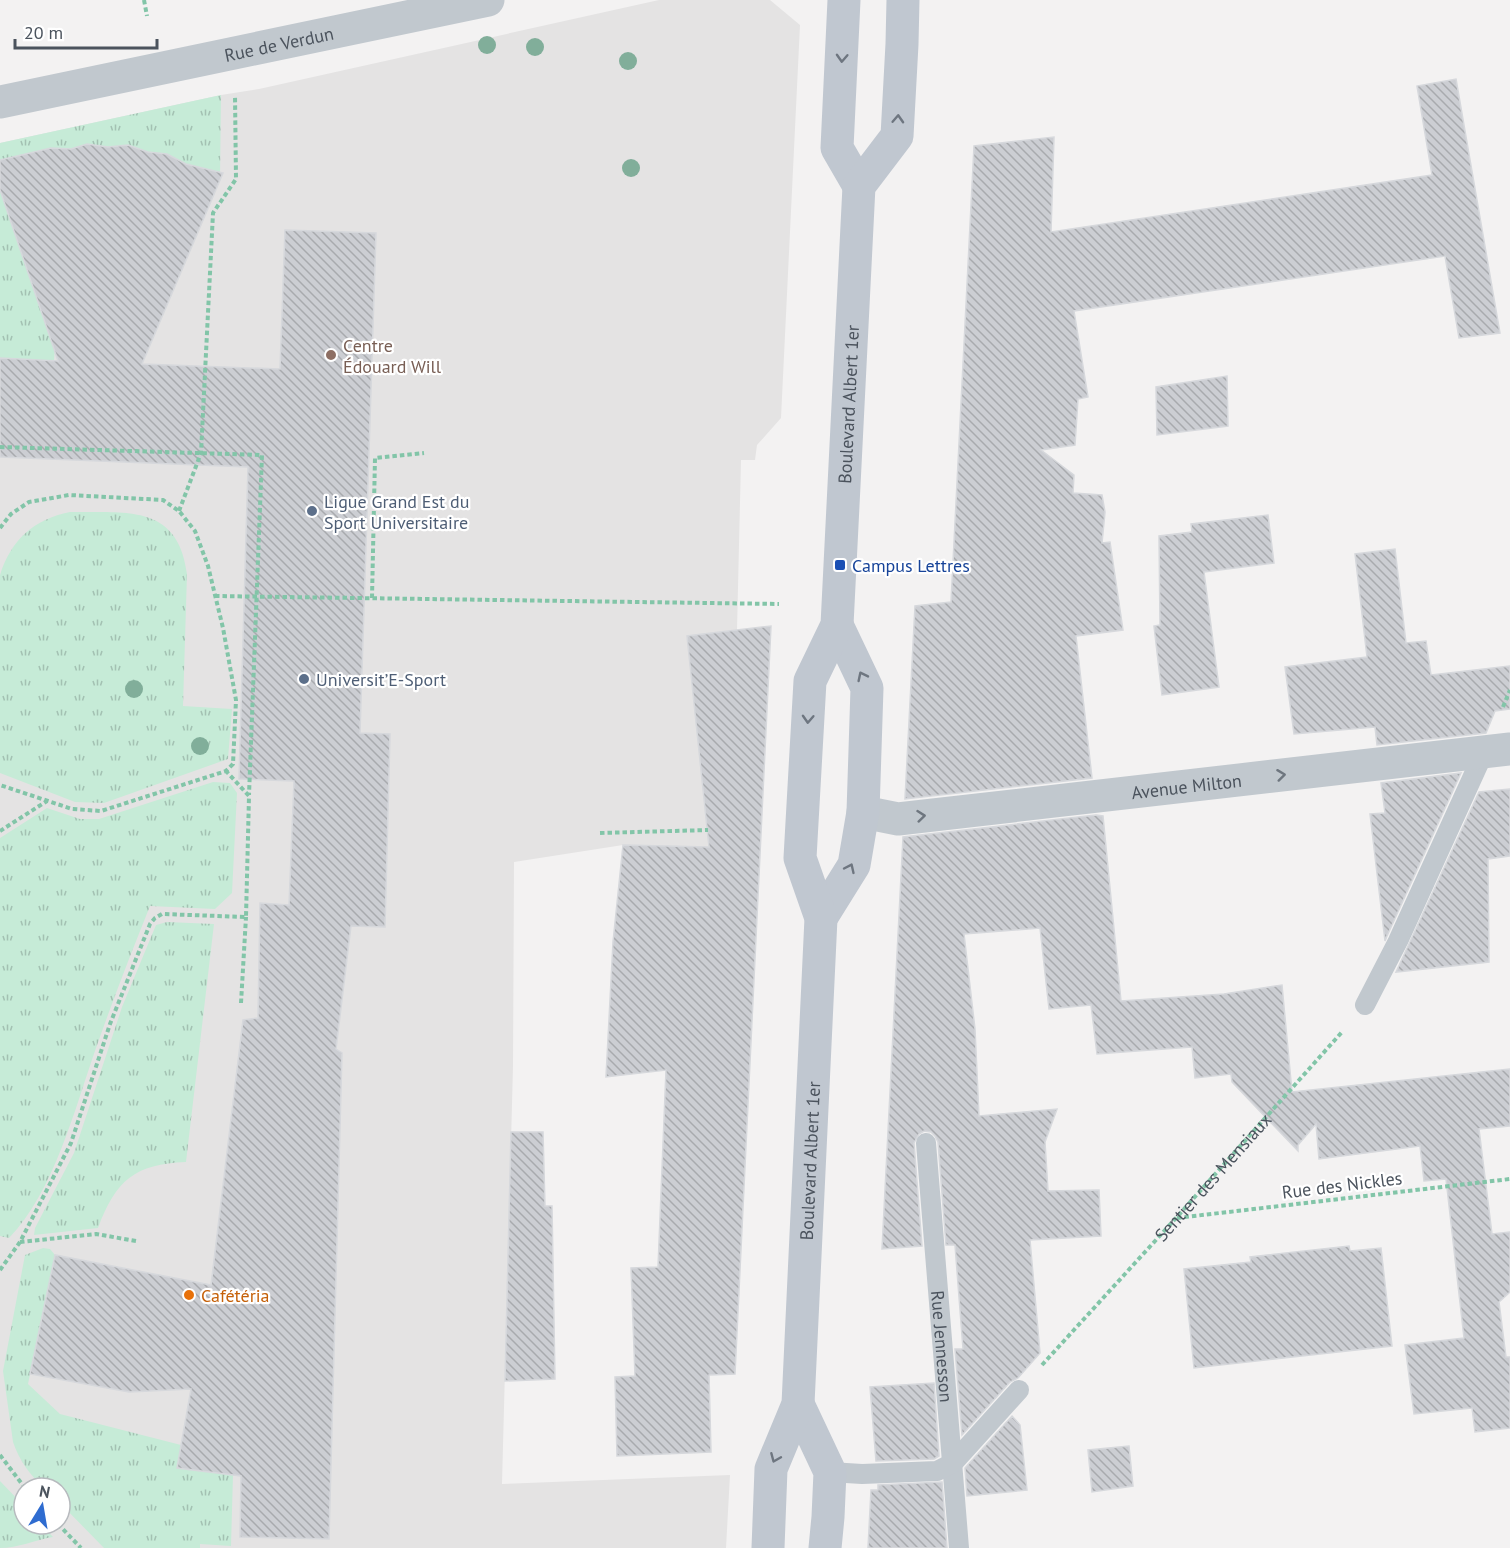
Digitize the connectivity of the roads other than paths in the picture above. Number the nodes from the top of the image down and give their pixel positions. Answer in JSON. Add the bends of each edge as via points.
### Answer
{"nodes":[{"id":1,"x":488,"y":0,"type":"edge"},
{"id":2,"x":844,"y":0,"type":"edge"},
{"id":3,"x":903,"y":0,"type":"edge"},
{"id":4,"x":0,"y":102,"type":"edge"},
{"id":5,"x":859,"y":186,"type":"junction"},
{"id":6,"x":837,"y":625,"type":"junction"},
{"id":7,"x":1497,"y":750,"type":"edge"},
{"id":8,"x":863,"y":812,"type":"junction"},
{"id":9,"x":821,"y":918,"type":"junction"},
{"id":10,"x":1365,"y":1005,"type":"road end"},
{"id":11,"x":926,"y":1143,"type":"dead end"},
{"id":12,"x":1019,"y":1390,"type":"road end"},
{"id":13,"x":798,"y":1404,"type":"junction"},
{"id":14,"x":952,"y":1463,"type":"junction"},
{"id":15,"x":830,"y":1472,"type":"junction"},
{"id":16,"x":768,"y":1548,"type":"edge"},
{"id":17,"x":825,"y":1548,"type":"edge"},
{"id":18,"x":959,"y":1548,"type":"edge"}],
"edges":[{"from":1,"to":4,"type":"street","name":"Rue de Verdun"},
{"from":2,"to":5,"type":"main road","one_way":true,"via":[[837,148]]},
{"from":5,"to":3,"type":"main road","one_way":true,"via":[[897,136]]},
{"from":5,"to":6,"type":"main road","name":"Boulevard Albert 1er"},
{"from":8,"to":6,"type":"main road","name":"Boulevard Albert 1er","one_way":true,"via":[[867,688]]},
{"from":6,"to":9,"type":"main road","name":"Boulevard Albert 1er","one_way":true,"via":[[810,681],[800,858]]},
{"from":8,"to":7,"type":"street","name":"Avenue Milton","one_way":true,"via":[[898,819]]},
{"from":7,"to":10,"type":"lane"},
{"from":9,"to":8,"type":"main road","name":"Boulevard Albert 1er","one_way":true,"via":[[854,865]]},
{"from":9,"to":13,"type":"main road","name":"Boulevard Albert 1er"},
{"from":11,"to":14,"type":"lane","name":"Rue Jennesson"},
{"from":12,"to":14,"type":"lane"},
{"from":13,"to":15,"type":"main road","name":"Boulevard Albert 1er"},
{"from":13,"to":16,"type":"main road","name":"Boulevard Albert 1er","one_way":true,"via":[[771,1469]]},
{"from":14,"to":15,"type":"lane","via":[[937,1471]]},
{"from":14,"to":18,"type":"lane","name":"Rue Jennesson"},
{"from":15,"to":17,"type":"main road","name":"Boulevard Albert 1er"}]}
